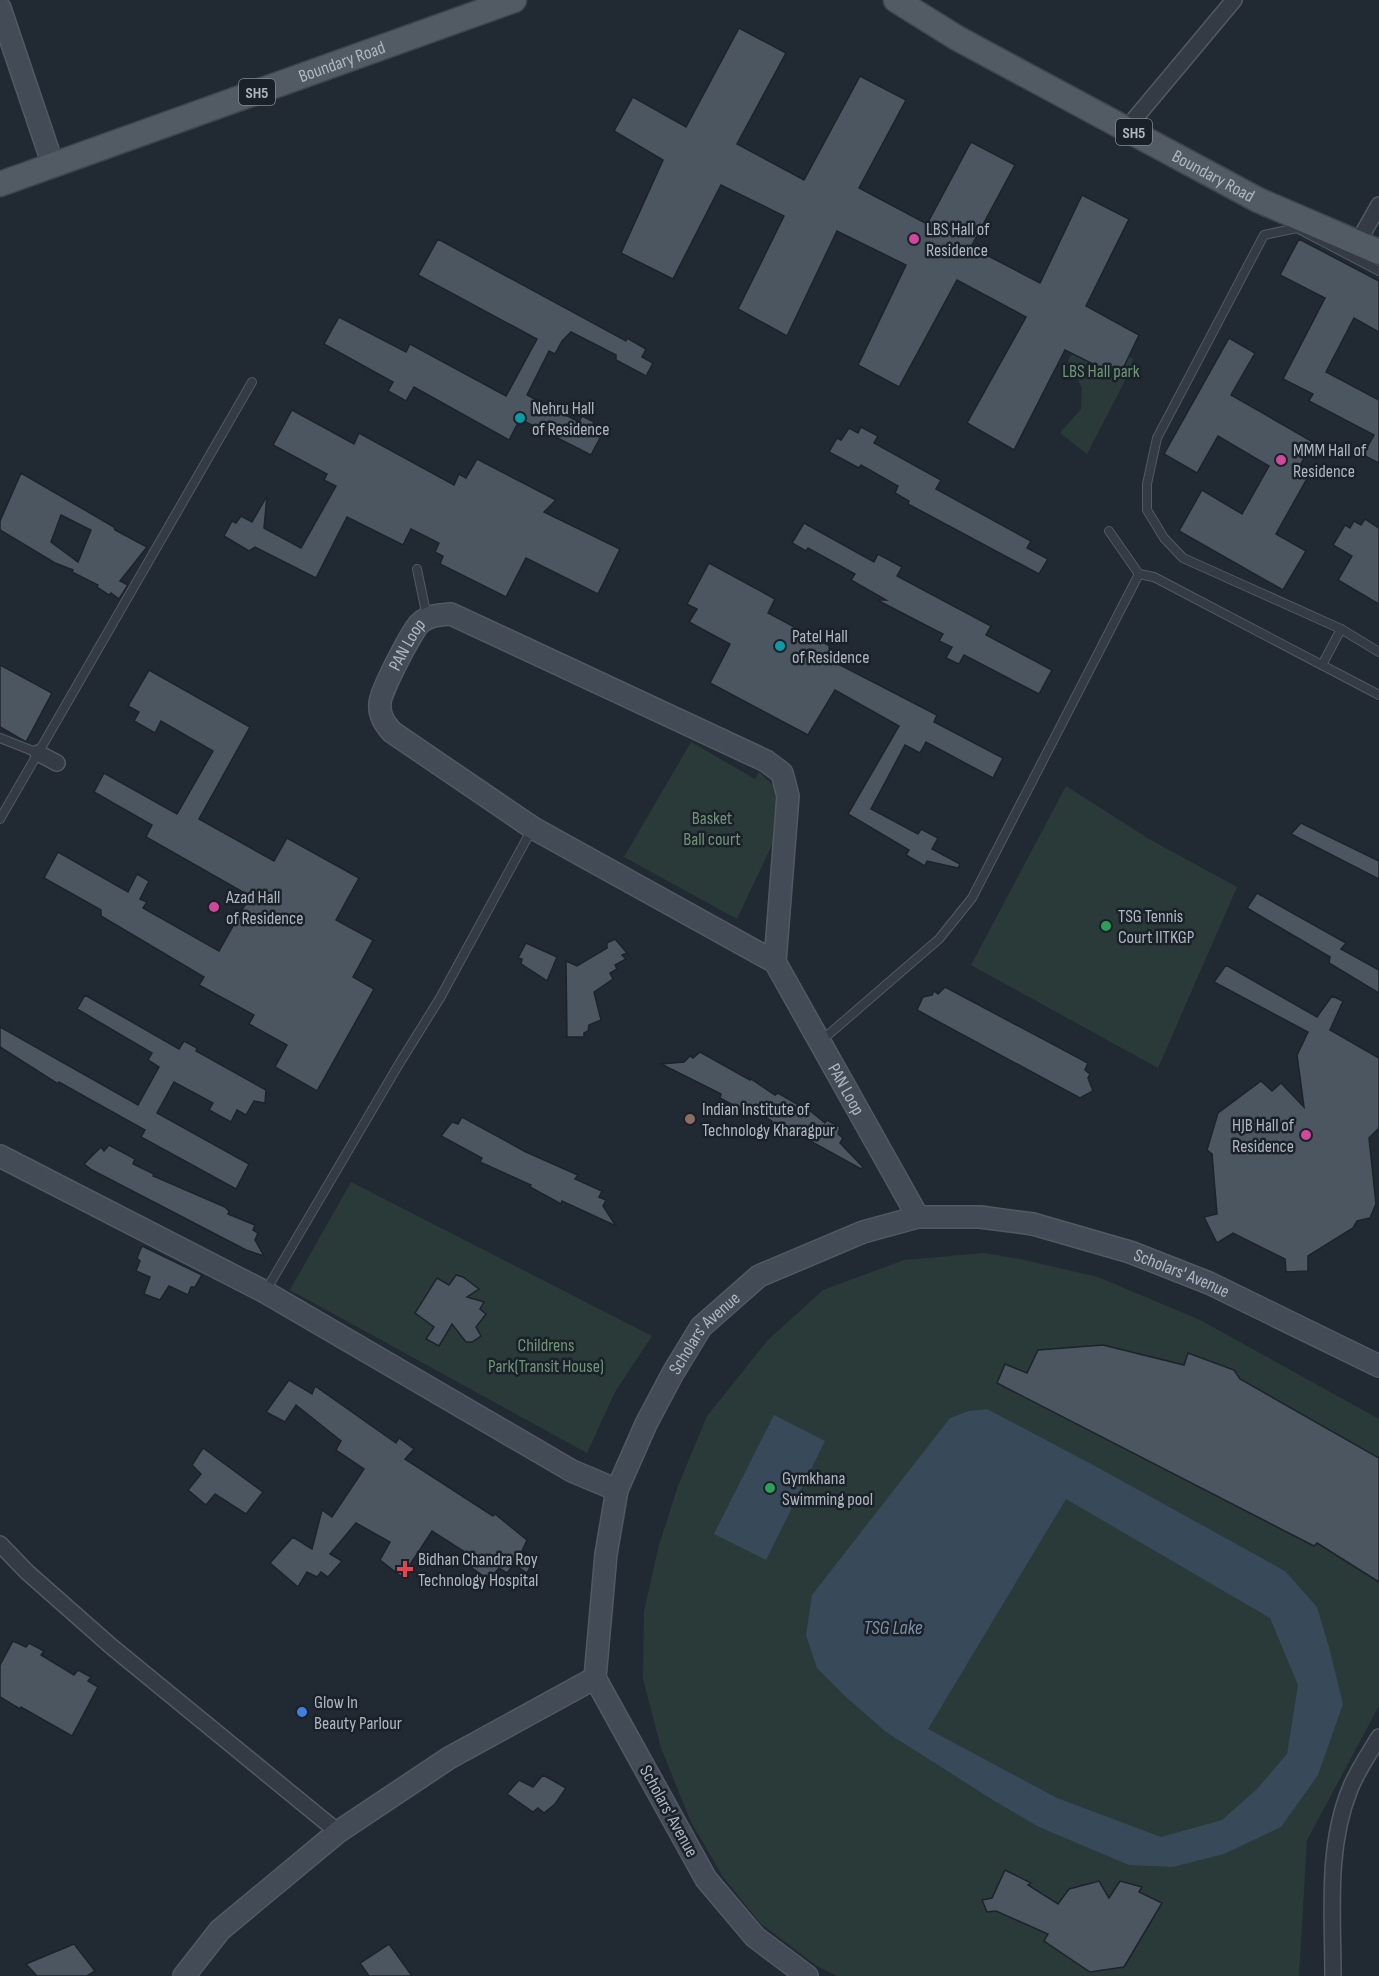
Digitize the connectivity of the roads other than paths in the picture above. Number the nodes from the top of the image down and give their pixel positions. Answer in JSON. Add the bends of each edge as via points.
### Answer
{"nodes":[{"id":1,"x":514,"y":0,"type":"edge"},
{"id":2,"x":896,"y":0,"type":"edge"},
{"id":3,"x":1234,"y":0,"type":"edge"},
{"id":4,"x":0,"y":8,"type":"edge"},
{"id":5,"x":1126,"y":128,"type":"junction"},
{"id":6,"x":53,"y":165,"type":"junction"},
{"id":7,"x":0,"y":184,"type":"edge"},
{"id":8,"x":1379,"y":205,"type":"edge"},
{"id":9,"x":1368,"y":247,"type":"edge"},
{"id":10,"x":1379,"y":271,"type":"edge"},
{"id":11,"x":252,"y":382,"type":"dead end"},
{"id":12,"x":1109,"y":531,"type":"dead end"},
{"id":13,"x":417,"y":569,"type":"dead end"},
{"id":14,"x":1139,"y":574,"type":"junction"},
{"id":15,"x":427,"y":619,"type":"junction"},
{"id":16,"x":1341,"y":629,"type":"junction"},
{"id":17,"x":1379,"y":652,"type":"edge"},
{"id":18,"x":1322,"y":665,"type":"junction"},
{"id":19,"x":1379,"y":695,"type":"edge"},
{"id":20,"x":0,"y":738,"type":"edge"},
{"id":21,"x":38,"y":753,"type":"junction"},
{"id":22,"x":57,"y":763,"type":"dead end"},
{"id":23,"x":0,"y":819,"type":"edge"},
{"id":24,"x":533,"y":828,"type":"junction"},
{"id":25,"x":775,"y":962,"type":"junction"},
{"id":26,"x":820,"y":1042,"type":"junction"},
{"id":27,"x":1,"y":1150,"type":"edge"},
{"id":28,"x":918,"y":1217,"type":"junction"},
{"id":29,"x":266,"y":1292,"type":"junction"},
{"id":30,"x":1379,"y":1366,"type":"edge"},
{"id":31,"x":616,"y":1490,"type":"junction"},
{"id":32,"x":0,"y":1544,"type":"edge"},
{"id":33,"x":595,"y":1678,"type":"junction"},
{"id":34,"x":1379,"y":1737,"type":"edge"},
{"id":35,"x":338,"y":1832,"type":"junction"},
{"id":36,"x":184,"y":1976,"type":"edge"},
{"id":37,"x":807,"y":1976,"type":"edge"},
{"id":38,"x":1333,"y":1976,"type":"edge"}],
"edges":[{"from":1,"to":6,"type":"main road","name":"Boundary Road","number":"SH5"},
{"from":2,"to":5,"type":"main road","name":"Boundary Road","number":"SH5","via":[[957,38]]},
{"from":3,"to":5,"type":"street"},
{"from":4,"to":6,"type":"street"},
{"from":5,"to":9,"type":"main road","name":"Boundary Road","number":"SH5","via":[[1258,200]]},
{"from":6,"to":7,"type":"main road","name":"Boundary Road","number":"SH5"},
{"from":8,"to":9,"type":"street"},
{"from":10,"to":16,"type":"lane","via":[[1297,228],[1264,235],[1157,438],[1147,484],[1147,510],[1182,558]]},
{"from":11,"to":21,"type":"lane"},
{"from":12,"to":14,"type":"lane"},
{"from":13,"to":15,"type":"lane"},
{"from":14,"to":18,"type":"lane","via":[[1154,578]]},
{"from":14,"to":26,"type":"lane","via":[[972,898],[939,939]]},
{"from":15,"to":24,"type":"street","name":"PAN Loop","via":[[418,624],[383,689],[382,720],[392,732]]},
{"from":15,"to":25,"type":"street","name":"PAN Loop","via":[[451,614],[766,761],[782,773],[788,796]]},
{"from":16,"to":17,"type":"lane"},
{"from":16,"to":18,"type":"lane"},
{"from":18,"to":19,"type":"lane"},
{"from":20,"to":21,"type":"lane"},
{"from":21,"to":22,"type":"street"},
{"from":21,"to":23,"type":"lane"},
{"from":24,"to":25,"type":"street","name":"PAN Loop"},
{"from":24,"to":29,"type":"lane","via":[[440,999]]},
{"from":25,"to":26,"type":"street","name":"PAN Loop"},
{"from":26,"to":28,"type":"street","name":"PAN Loop"},
{"from":27,"to":29,"type":"street"},
{"from":28,"to":30,"type":"street","name":"Scholars' Avenue","via":[[980,1217],[1033,1224],[1130,1252],[1209,1283]]},
{"from":28,"to":31,"type":"street","name":"Scholars' Avenue","via":[[863,1232],[759,1276],[702,1327],[673,1373]]},
{"from":29,"to":31,"type":"street","via":[[572,1472]]},
{"from":31,"to":33,"type":"street","name":"Scholars' Avenue"},
{"from":32,"to":35,"type":"street","via":[[112,1647]]},
{"from":33,"to":35,"type":"street","via":[[449,1758]]},
{"from":33,"to":37,"type":"street","name":"Scholars' Avenue","via":[[706,1879],[755,1937]]},
{"from":34,"to":38,"type":"street","via":[[1350,1789],[1333,1859]]},
{"from":35,"to":36,"type":"street","via":[[220,1930]]}]}
